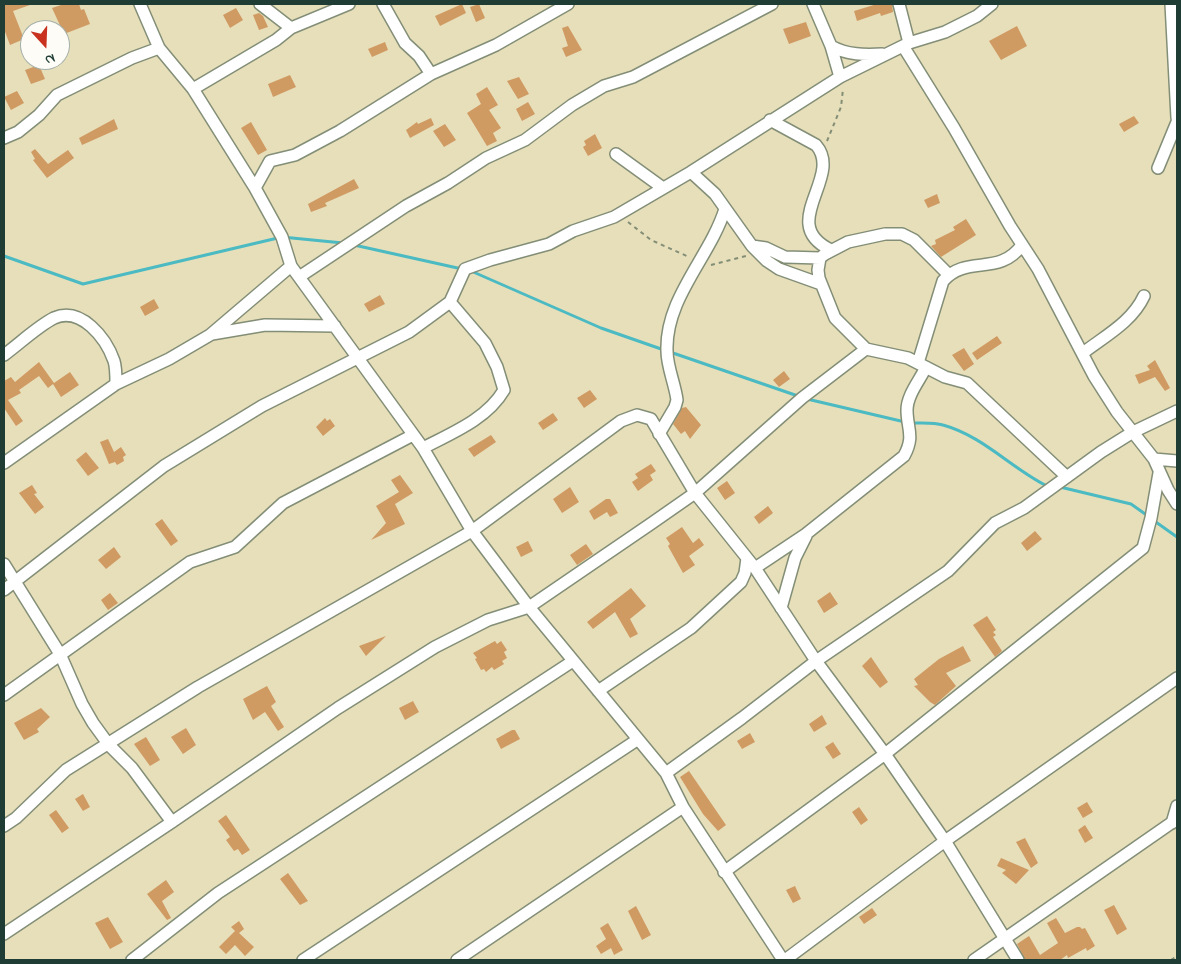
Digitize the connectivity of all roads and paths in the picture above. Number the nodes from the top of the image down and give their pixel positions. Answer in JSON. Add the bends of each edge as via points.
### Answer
{"nodes":[{"id":1,"x":140,"y":4,"type":"edge"},
{"id":2,"x":260,"y":4,"type":"edge"},
{"id":3,"x":349,"y":4,"type":"edge"},
{"id":4,"x":383,"y":4,"type":"edge"},
{"id":5,"x":568,"y":4,"type":"edge"},
{"id":6,"x":772,"y":4,"type":"edge"},
{"id":7,"x":813,"y":4,"type":"edge"},
{"id":8,"x":899,"y":4,"type":"edge"},
{"id":9,"x":992,"y":4,"type":"edge"},
{"id":10,"x":1170,"y":4,"type":"edge"},
{"id":11,"x":291,"y":28,"type":"junction"},
{"id":12,"x":906,"y":44,"type":"junction"},
{"id":13,"x":831,"y":46,"type":"junction"},
{"id":14,"x":159,"y":48,"type":"junction"},
{"id":15,"x":888,"y":53,"type":"junction"},
{"id":16,"x":431,"y":74,"type":"junction"},
{"id":17,"x":840,"y":77,"type":"junction"},
{"id":18,"x":193,"y":89,"type":"junction"},
{"id":19,"x":1177,"y":118,"type":"edge"},
{"id":20,"x":770,"y":120,"type":"junction"},
{"id":21,"x":1177,"y":122,"type":"edge"},
{"id":22,"x":4,"y":138,"type":"edge"},
{"id":23,"x":821,"y":151,"type":"junction"},
{"id":24,"x":616,"y":154,"type":"dead end"},
{"id":25,"x":1158,"y":168,"type":"dead end"},
{"id":26,"x":691,"y":172,"type":"junction"},
{"id":27,"x":255,"y":188,"type":"junction"},
{"id":28,"x":663,"y":188,"type":"junction"},
{"id":29,"x":725,"y":209,"type":"junction"},
{"id":30,"x":618,"y":214,"type":"junction"},
{"id":31,"x":1022,"y":245,"type":"junction"},
{"id":32,"x":755,"y":249,"type":"junction"},
{"id":33,"x":831,"y":250,"type":"junction"},
{"id":34,"x":820,"y":258,"type":"junction"},
{"id":35,"x":700,"y":262,"type":"junction"},
{"id":36,"x":291,"y":266,"type":"junction"},
{"id":37,"x":949,"y":275,"type":"junction"},
{"id":38,"x":299,"y":278,"type":"junction"},
{"id":39,"x":821,"y":284,"type":"junction"},
{"id":40,"x":1144,"y":296,"type":"dead end"},
{"id":41,"x":450,"y":302,"type":"junction"},
{"id":42,"x":335,"y":326,"type":"junction"},
{"id":43,"x":210,"y":335,"type":"junction"},
{"id":44,"x":866,"y":348,"type":"junction"},
{"id":45,"x":1082,"y":353,"type":"junction"},
{"id":46,"x":4,"y":355,"type":"edge"},
{"id":47,"x":357,"y":358,"type":"junction"},
{"id":48,"x":922,"y":365,"type":"junction"},
{"id":49,"x":116,"y":384,"type":"junction"},
{"id":50,"x":1177,"y":410,"type":"edge"},
{"id":51,"x":1133,"y":432,"type":"junction"},
{"id":52,"x":659,"y":434,"type":"junction"},
{"id":53,"x":413,"y":435,"type":"junction"},
{"id":54,"x":423,"y":448,"type":"junction"},
{"id":55,"x":1154,"y":459,"type":"junction"},
{"id":56,"x":1177,"y":461,"type":"edge"},
{"id":57,"x":4,"y":463,"type":"edge"},
{"id":58,"x":1159,"y":473,"type":"junction"},
{"id":59,"x":1067,"y":477,"type":"junction"},
{"id":60,"x":696,"y":493,"type":"junction"},
{"id":61,"x":1177,"y":504,"type":"edge"},
{"id":62,"x":472,"y":530,"type":"junction"},
{"id":63,"x":806,"y":534,"type":"junction"},
{"id":64,"x":751,"y":563,"type":"junction"},
{"id":65,"x":4,"y":564,"type":"edge"},
{"id":66,"x":16,"y":581,"type":"junction"},
{"id":67,"x":4,"y":590,"type":"edge"},
{"id":68,"x":528,"y":607,"type":"junction"},
{"id":69,"x":781,"y":608,"type":"junction"},
{"id":70,"x":60,"y":654,"type":"junction"},
{"id":71,"x":573,"y":661,"type":"junction"},
{"id":72,"x":816,"y":661,"type":"junction"},
{"id":73,"x":1177,"y":678,"type":"edge"},
{"id":74,"x":598,"y":691,"type":"junction"},
{"id":75,"x":4,"y":695,"type":"edge"},
{"id":76,"x":637,"y":740,"type":"junction"},
{"id":77,"x":109,"y":745,"type":"junction"},
{"id":78,"x":885,"y":754,"type":"junction"},
{"id":79,"x":666,"y":773,"type":"junction"},
{"id":80,"x":1177,"y":806,"type":"edge"},
{"id":81,"x":683,"y":807,"type":"junction"},
{"id":82,"x":1174,"y":821,"type":"edge"},
{"id":83,"x":172,"y":822,"type":"junction"},
{"id":84,"x":4,"y":826,"type":"edge"},
{"id":85,"x":946,"y":841,"type":"junction"},
{"id":86,"x":724,"y":872,"type":"junction"},
{"id":87,"x":4,"y":934,"type":"edge"},
{"id":88,"x":1005,"y":939,"type":"junction"},
{"id":89,"x":1177,"y":956,"type":"edge"},
{"id":90,"x":132,"y":960,"type":"edge"},
{"id":91,"x":304,"y":960,"type":"edge"},
{"id":92,"x":457,"y":960,"type":"edge"},
{"id":93,"x":784,"y":960,"type":"edge"},
{"id":94,"x":974,"y":960,"type":"edge"},
{"id":95,"x":1018,"y":960,"type":"edge"},
{"id":96,"x":1171,"y":960,"type":"edge"}],
"edges":[{"from":1,"to":14,"type":"street"},
{"from":2,"to":11,"type":"street"},
{"from":3,"to":11,"type":"street"},
{"from":4,"to":16,"type":"street","via":[[405,43]]},
{"from":5,"to":16,"type":"street","via":[[496,45]]},
{"from":6,"to":38,"type":"street","via":[[632,77],[596,91],[525,140],[486,158],[406,206]]},
{"from":7,"to":13,"type":"street"},
{"from":8,"to":12,"type":"street"},
{"from":9,"to":12,"type":"street","via":[[977,16],[945,32]]},
{"from":10,"to":19,"type":"street"},
{"from":11,"to":18,"type":"street"},
{"from":12,"to":15,"type":"street"},
{"from":12,"to":31,"type":"street"},
{"from":13,"to":15,"type":"street","via":[[861,55]]},
{"from":13,"to":17,"type":"street"},
{"from":14,"to":18,"type":"street"},
{"from":14,"to":22,"type":"street","via":[[58,95],[25,127]]},
{"from":15,"to":17,"type":"street"},
{"from":16,"to":27,"type":"street","via":[[340,131],[295,155],[270,161]]},
{"from":17,"to":20,"type":"street"},
{"from":17,"to":23,"type":"path","via":[[844,94],[841,107]]},
{"from":18,"to":27,"type":"street"},
{"from":20,"to":23,"type":"street","via":[[816,144]]},
{"from":20,"to":26,"type":"street"},
{"from":21,"to":25,"type":"street"},
{"from":23,"to":33,"type":"street","via":[[824,168],[812,201],[809,225],[819,244]]},
{"from":24,"to":28,"type":"street"},
{"from":26,"to":28,"type":"street"},
{"from":26,"to":29,"type":"street","via":[[715,194]]},
{"from":27,"to":36,"type":"street","via":[[282,237]]},
{"from":28,"to":30,"type":"street"},
{"from":29,"to":32,"type":"street"},
{"from":29,"to":35,"type":"street","via":[[719,228]]},
{"from":30,"to":35,"type":"path","via":[[651,240]]},
{"from":30,"to":41,"type":"street","via":[[549,244],[465,269]]},
{"from":31,"to":37,"type":"street","via":[[1014,256],[1003,262],[963,268]]},
{"from":31,"to":45,"type":"street"},
{"from":32,"to":34,"type":"street","via":[[766,248],[785,257]]},
{"from":32,"to":35,"type":"path","via":[[709,265]]},
{"from":32,"to":39,"type":"street","via":[[779,269]]},
{"from":33,"to":34,"type":"street"},
{"from":33,"to":37,"type":"street","via":[[848,242],[902,234],[914,240]]},
{"from":34,"to":39,"type":"street"},
{"from":35,"to":52,"type":"street","via":[[670,320],[667,351],[677,400]]},
{"from":36,"to":38,"type":"street"},
{"from":36,"to":43,"type":"street"},
{"from":37,"to":48,"type":"street","via":[[943,281]]},
{"from":38,"to":42,"type":"street"},
{"from":39,"to":44,"type":"street","via":[[835,318]]},
{"from":40,"to":45,"type":"street","via":[[1130,318]]},
{"from":41,"to":47,"type":"street","via":[[409,332]]},
{"from":41,"to":54,"type":"street","via":[[485,343],[504,390],[495,405],[464,427]]},
{"from":42,"to":43,"type":"street","via":[[265,326]]},
{"from":42,"to":47,"type":"street"},
{"from":43,"to":49,"type":"street"},
{"from":44,"to":48,"type":"street","via":[[908,358]]},
{"from":44,"to":60,"type":"street","via":[[802,398]]},
{"from":45,"to":51,"type":"street"},
{"from":46,"to":49,"type":"street","via":[[55,318],[71,315],[88,323],[107,346],[115,362]]},
{"from":47,"to":53,"type":"street"},
{"from":47,"to":66,"type":"street","via":[[262,406],[164,466]]},
{"from":48,"to":59,"type":"street","via":[[974,388]]},
{"from":48,"to":63,"type":"street","via":[[908,400],[910,445],[904,456]]},
{"from":49,"to":57,"type":"street"},
{"from":50,"to":51,"type":"street"},
{"from":51,"to":55,"type":"street"},
{"from":51,"to":59,"type":"street"},
{"from":52,"to":60,"type":"street"},
{"from":52,"to":62,"type":"street","via":[[647,416],[637,414],[621,421]]},
{"from":53,"to":54,"type":"street"},
{"from":53,"to":70,"type":"street","via":[[292,498],[235,547],[190,562]]},
{"from":54,"to":62,"type":"street"},
{"from":55,"to":56,"type":"street"},
{"from":55,"to":58,"type":"street"},
{"from":58,"to":61,"type":"street"},
{"from":58,"to":78,"type":"street","via":[[1143,548]]},
{"from":59,"to":72,"type":"street","via":[[1024,508],[995,523],[948,571]]},
{"from":60,"to":64,"type":"street"},
{"from":60,"to":68,"type":"street"},
{"from":62,"to":68,"type":"street"},
{"from":62,"to":77,"type":"street","via":[[198,688]]},
{"from":63,"to":64,"type":"street"},
{"from":63,"to":69,"type":"street","via":[[795,558]]},
{"from":64,"to":69,"type":"street"},
{"from":64,"to":74,"type":"street","via":[[741,582],[691,628]]},
{"from":65,"to":66,"type":"street"},
{"from":66,"to":67,"type":"street"},
{"from":66,"to":70,"type":"street"},
{"from":68,"to":71,"type":"street"},
{"from":68,"to":83,"type":"street","via":[[488,620],[435,647],[338,708]]},
{"from":69,"to":72,"type":"street"},
{"from":70,"to":75,"type":"street"},
{"from":70,"to":77,"type":"street","via":[[82,704]]},
{"from":71,"to":74,"type":"street"},
{"from":71,"to":90,"type":"street","via":[[218,893]]},
{"from":72,"to":78,"type":"street"},
{"from":72,"to":79,"type":"street"},
{"from":73,"to":85,"type":"street"},
{"from":74,"to":76,"type":"street"},
{"from":76,"to":79,"type":"street"},
{"from":76,"to":91,"type":"street"},
{"from":77,"to":83,"type":"street","via":[[132,768]]},
{"from":77,"to":84,"type":"street","via":[[66,770]]},
{"from":78,"to":85,"type":"street"},
{"from":78,"to":86,"type":"street"},
{"from":79,"to":81,"type":"street"},
{"from":80,"to":82,"type":"street"},
{"from":81,"to":86,"type":"street"},
{"from":81,"to":92,"type":"street"},
{"from":82,"to":88,"type":"street"},
{"from":83,"to":87,"type":"street"},
{"from":85,"to":88,"type":"street"},
{"from":85,"to":93,"type":"street"},
{"from":86,"to":93,"type":"street"},
{"from":88,"to":94,"type":"street"},
{"from":88,"to":95,"type":"street"},
{"from":89,"to":96,"type":"path"}]}
